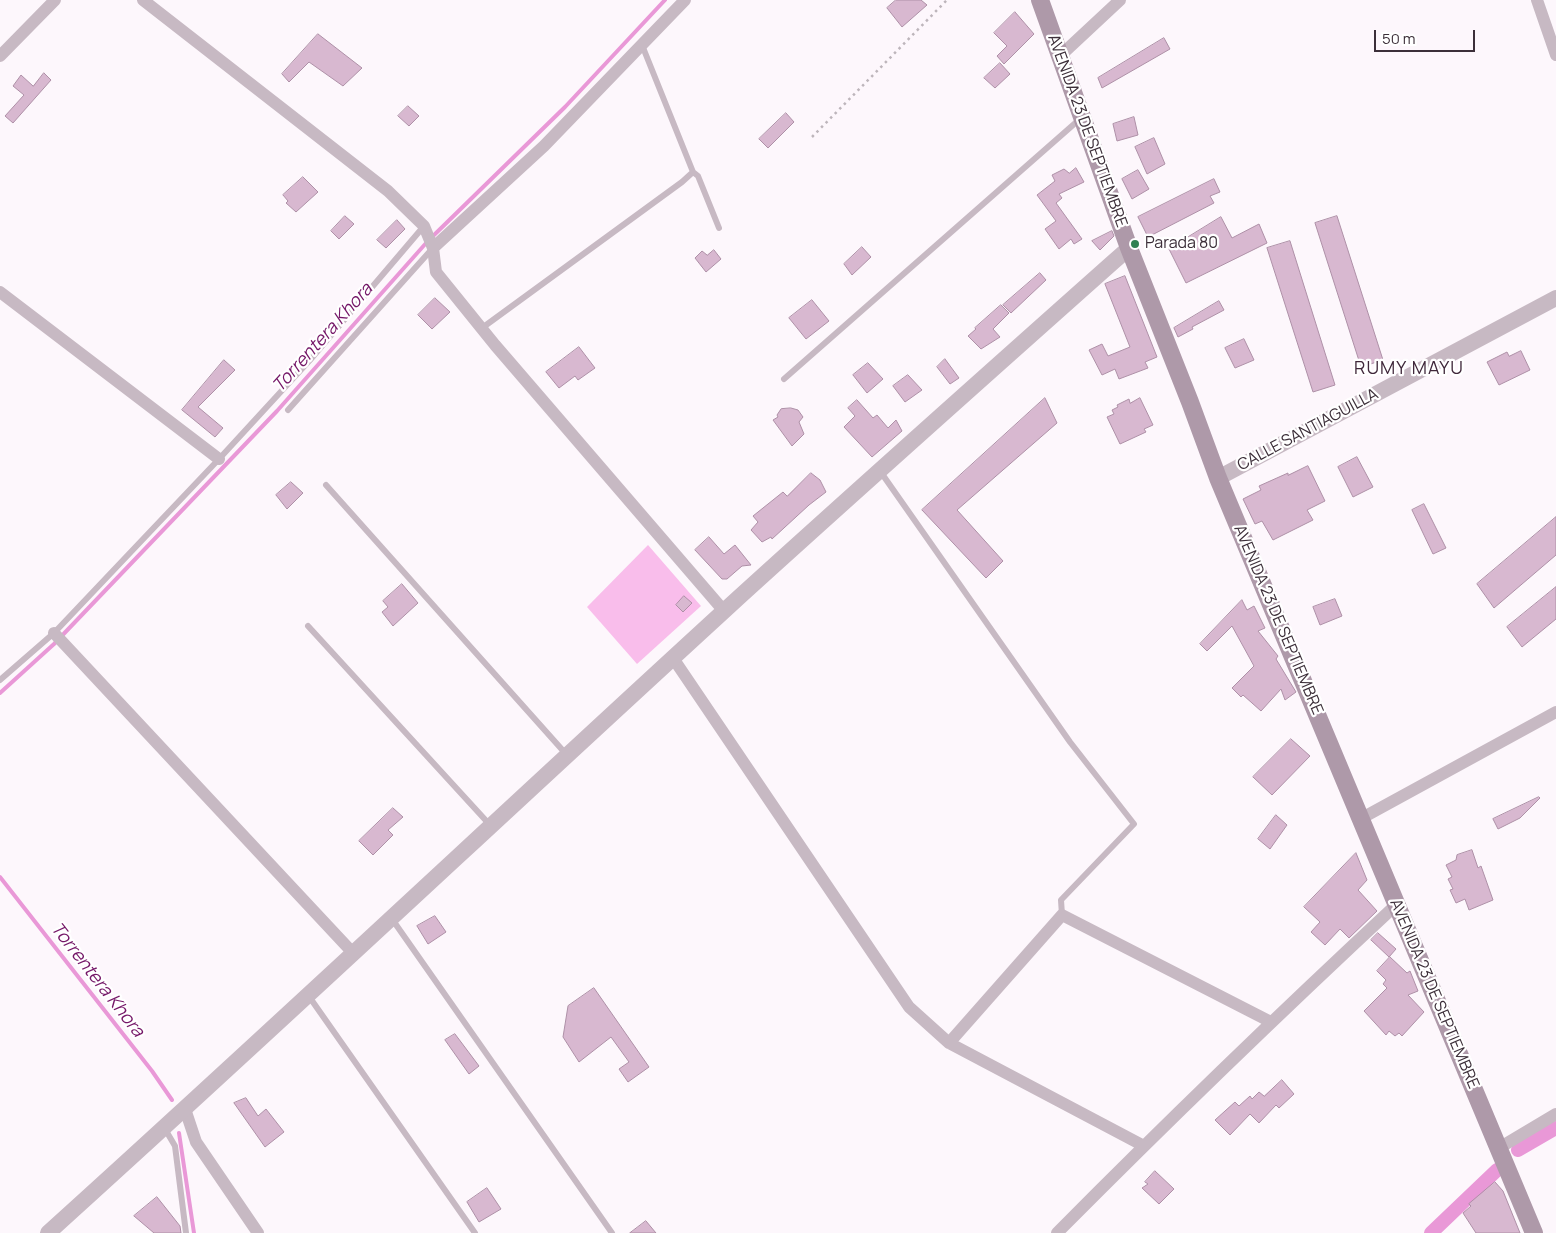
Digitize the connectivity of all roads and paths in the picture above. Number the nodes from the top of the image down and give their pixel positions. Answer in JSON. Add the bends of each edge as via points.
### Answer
{"nodes":[{"id":1,"x":55,"y":0,"type":"edge"},
{"id":2,"x":143,"y":0,"type":"edge"},
{"id":3,"x":685,"y":0,"type":"edge"},
{"id":4,"x":947,"y":0,"type":"edge"},
{"id":5,"x":1040,"y":0,"type":"edge"},
{"id":6,"x":1120,"y":0,"type":"edge"},
{"id":7,"x":1539,"y":1,"type":"edge"},
{"id":8,"x":642,"y":46,"type":"junction"},
{"id":9,"x":1556,"y":55,"type":"edge"},
{"id":10,"x":0,"y":56,"type":"edge"},
{"id":11,"x":1060,"y":56,"type":"junction"},
{"id":12,"x":1082,"y":117,"type":"junction"},
{"id":13,"x":812,"y":137,"type":"dead end"},
{"id":14,"x":693,"y":172,"type":"junction"},
{"id":15,"x":424,"y":226,"type":"junction"},
{"id":16,"x":719,"y":228,"type":"dead end"},
{"id":17,"x":433,"y":248,"type":"junction"},
{"id":18,"x":1129,"y":248,"type":"junction"},
{"id":19,"x":0,"y":292,"type":"edge"},
{"id":20,"x":1556,"y":298,"type":"edge"},
{"id":21,"x":482,"y":328,"type":"junction"},
{"id":22,"x":784,"y":379,"type":"dead end"},
{"id":23,"x":288,"y":410,"type":"dead end"},
{"id":24,"x":220,"y":459,"type":"junction"},
{"id":25,"x":880,"y":470,"type":"junction"},
{"id":26,"x":1218,"y":478,"type":"junction"},
{"id":27,"x":326,"y":485,"type":"dead end"},
{"id":28,"x":724,"y":611,"type":"junction"},
{"id":29,"x":308,"y":626,"type":"dead end"},
{"id":30,"x":54,"y":633,"type":"junction"},
{"id":31,"x":673,"y":658,"type":"junction"},
{"id":32,"x":0,"y":680,"type":"edge"},
{"id":33,"x":1556,"y":712,"type":"edge"},
{"id":34,"x":567,"y":755,"type":"junction"},
{"id":35,"x":1362,"y":818,"type":"junction"},
{"id":36,"x":491,"y":826,"type":"junction"},
{"id":37,"x":1396,"y":905,"type":"junction"},
{"id":38,"x":1062,"y":915,"type":"junction"},
{"id":39,"x":391,"y":918,"type":"junction"},
{"id":40,"x":353,"y":954,"type":"junction"},
{"id":41,"x":308,"y":995,"type":"junction"},
{"id":42,"x":1271,"y":1022,"type":"junction"},
{"id":43,"x":949,"y":1043,"type":"junction"},
{"id":44,"x":184,"y":1109,"type":"junction"},
{"id":45,"x":1556,"y":1114,"type":"edge"},
{"id":46,"x":164,"y":1128,"type":"junction"},
{"id":47,"x":1144,"y":1146,"type":"junction"},
{"id":48,"x":1499,"y":1148,"type":"junction"},
{"id":49,"x":48,"y":1233,"type":"edge"},
{"id":50,"x":186,"y":1233,"type":"edge"},
{"id":51,"x":258,"y":1233,"type":"edge"},
{"id":52,"x":475,"y":1233,"type":"edge"},
{"id":53,"x":612,"y":1233,"type":"edge"},
{"id":54,"x":1057,"y":1233,"type":"edge"},
{"id":55,"x":1534,"y":1233,"type":"edge"}],
"edges":[{"from":1,"to":10,"type":"street"},
{"from":2,"to":15,"type":"street","via":[[388,191]]},
{"from":3,"to":8,"type":"street"},
{"from":4,"to":13,"type":"path"},
{"from":5,"to":11,"type":"main road","name":"AVENIDA 23 DE SEPTIEMBRE"},
{"from":6,"to":11,"type":"street"},
{"from":7,"to":9,"type":"street"},
{"from":8,"to":14,"type":"lane"},
{"from":8,"to":17,"type":"street","via":[[544,146]]},
{"from":11,"to":12,"type":"main road","name":"AVENIDA 23 DE SEPTIEMBRE"},
{"from":12,"to":18,"type":"main road","name":"AVENIDA 23 DE SEPTIEMBRE"},
{"from":12,"to":22,"type":"lane"},
{"from":14,"to":16,"type":"lane","via":[[698,176]]},
{"from":14,"to":21,"type":"lane"},
{"from":15,"to":17,"type":"street"},
{"from":15,"to":24,"type":"lane"},
{"from":17,"to":21,"type":"street","via":[[436,272]]},
{"from":17,"to":23,"type":"lane"},
{"from":18,"to":25,"type":"street"},
{"from":18,"to":26,"type":"main road","name":"AVENIDA 23 DE SEPTIEMBRE"},
{"from":19,"to":24,"type":"street"},
{"from":20,"to":26,"type":"street","name":"CALLE SANTIAGUILLA"},
{"from":21,"to":28,"type":"street"},
{"from":24,"to":30,"type":"lane"},
{"from":25,"to":28,"type":"street"},
{"from":25,"to":38,"type":"lane","via":[[1070,742],[1134,824],[1062,900]]},
{"from":26,"to":35,"type":"main road","name":"AVENIDA 23 DE SEPTIEMBRE"},
{"from":27,"to":34,"type":"lane"},
{"from":28,"to":31,"type":"street"},
{"from":29,"to":36,"type":"lane"},
{"from":30,"to":32,"type":"lane"},
{"from":30,"to":40,"type":"street"},
{"from":31,"to":34,"type":"street"},
{"from":31,"to":43,"type":"street","via":[[909,1007]]},
{"from":33,"to":35,"type":"street"},
{"from":34,"to":36,"type":"street"},
{"from":35,"to":37,"type":"main road","name":"AVENIDA 23 DE SEPTIEMBRE"},
{"from":36,"to":39,"type":"street"},
{"from":37,"to":42,"type":"street"},
{"from":37,"to":48,"type":"main road","name":"AVENIDA 23 DE SEPTIEMBRE"},
{"from":38,"to":42,"type":"street"},
{"from":38,"to":43,"type":"street"},
{"from":39,"to":40,"type":"street"},
{"from":39,"to":53,"type":"lane"},
{"from":40,"to":41,"type":"street"},
{"from":41,"to":44,"type":"street"},
{"from":41,"to":52,"type":"lane"},
{"from":42,"to":47,"type":"street"},
{"from":43,"to":47,"type":"street"},
{"from":44,"to":46,"type":"street"},
{"from":44,"to":51,"type":"street","via":[[196,1142]]},
{"from":45,"to":48,"type":"street"},
{"from":46,"to":49,"type":"street"},
{"from":46,"to":50,"type":"lane","via":[[175,1146]]},
{"from":47,"to":54,"type":"street"},
{"from":48,"to":55,"type":"main road","name":"AVENIDA 23 DE SEPTIEMBRE"}]}
